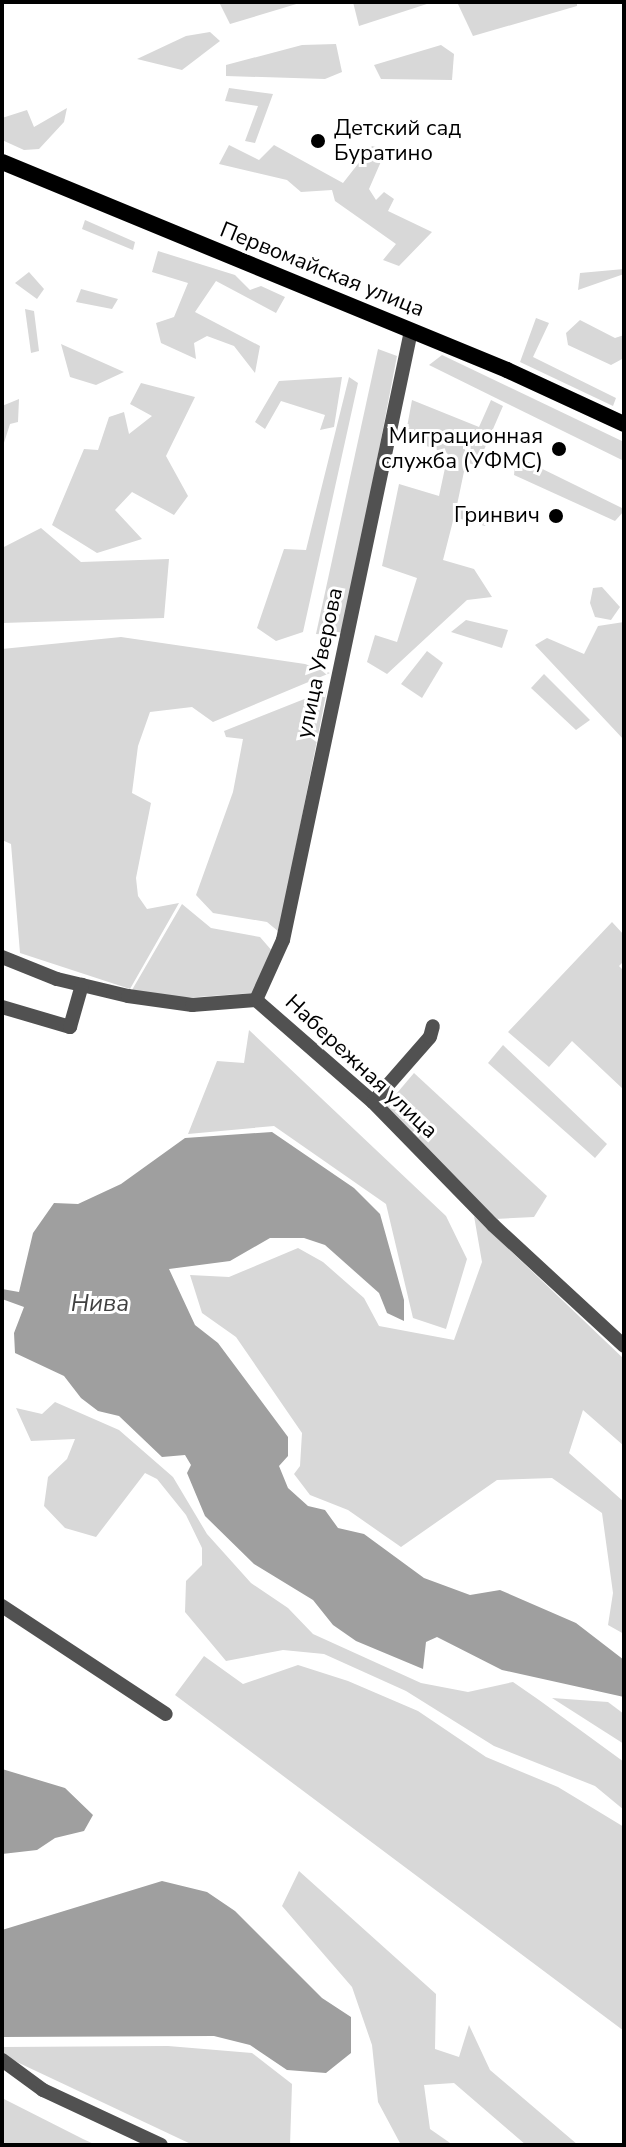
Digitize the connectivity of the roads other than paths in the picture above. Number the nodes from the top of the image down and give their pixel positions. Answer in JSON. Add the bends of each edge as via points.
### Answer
{"nodes":[{"id":1,"x":2,"y":162,"type":"edge"},
{"id":2,"x":411,"y":331,"type":"junction"},
{"id":3,"x":624,"y":424,"type":"edge"},
{"id":4,"x":2,"y":957,"type":"edge"},
{"id":5,"x":82,"y":985,"type":"junction"},
{"id":6,"x":256,"y":1000,"type":"junction"},
{"id":7,"x":2,"y":1007,"type":"edge"},
{"id":8,"x":433,"y":1026,"type":"dead end"},
{"id":9,"x":373,"y":1102,"type":"junction"},
{"id":10,"x":624,"y":1346,"type":"edge"},
{"id":11,"x":2,"y":1606,"type":"edge"},
{"id":12,"x":166,"y":1714,"type":"dead end"},
{"id":13,"x":2,"y":2060,"type":"edge"},
{"id":14,"x":161,"y":2145,"type":"edge"}],
"edges":[{"from":1,"to":2,"type":"main road","name":"Первомайская улица"},
{"from":2,"to":3,"type":"main road","name":"Первомайская улица"},
{"from":2,"to":6,"type":"street","name":"улица Уверова","via":[[283,940]]},
{"from":4,"to":5,"type":"street","name":"Набережная улица"},
{"from":5,"to":6,"type":"street","name":"Набережная улица","via":[[192,1005]]},
{"from":5,"to":7,"type":"street","via":[[70,1027]]},
{"from":6,"to":9,"type":"street","name":"Набережная улица"},
{"from":8,"to":9,"type":"street","via":[[430,1037]]},
{"from":9,"to":10,"type":"street","name":"Набережная улица","via":[[493,1225]]},
{"from":11,"to":12,"type":"street"},
{"from":13,"to":14,"type":"street","via":[[43,2090]]}]}
